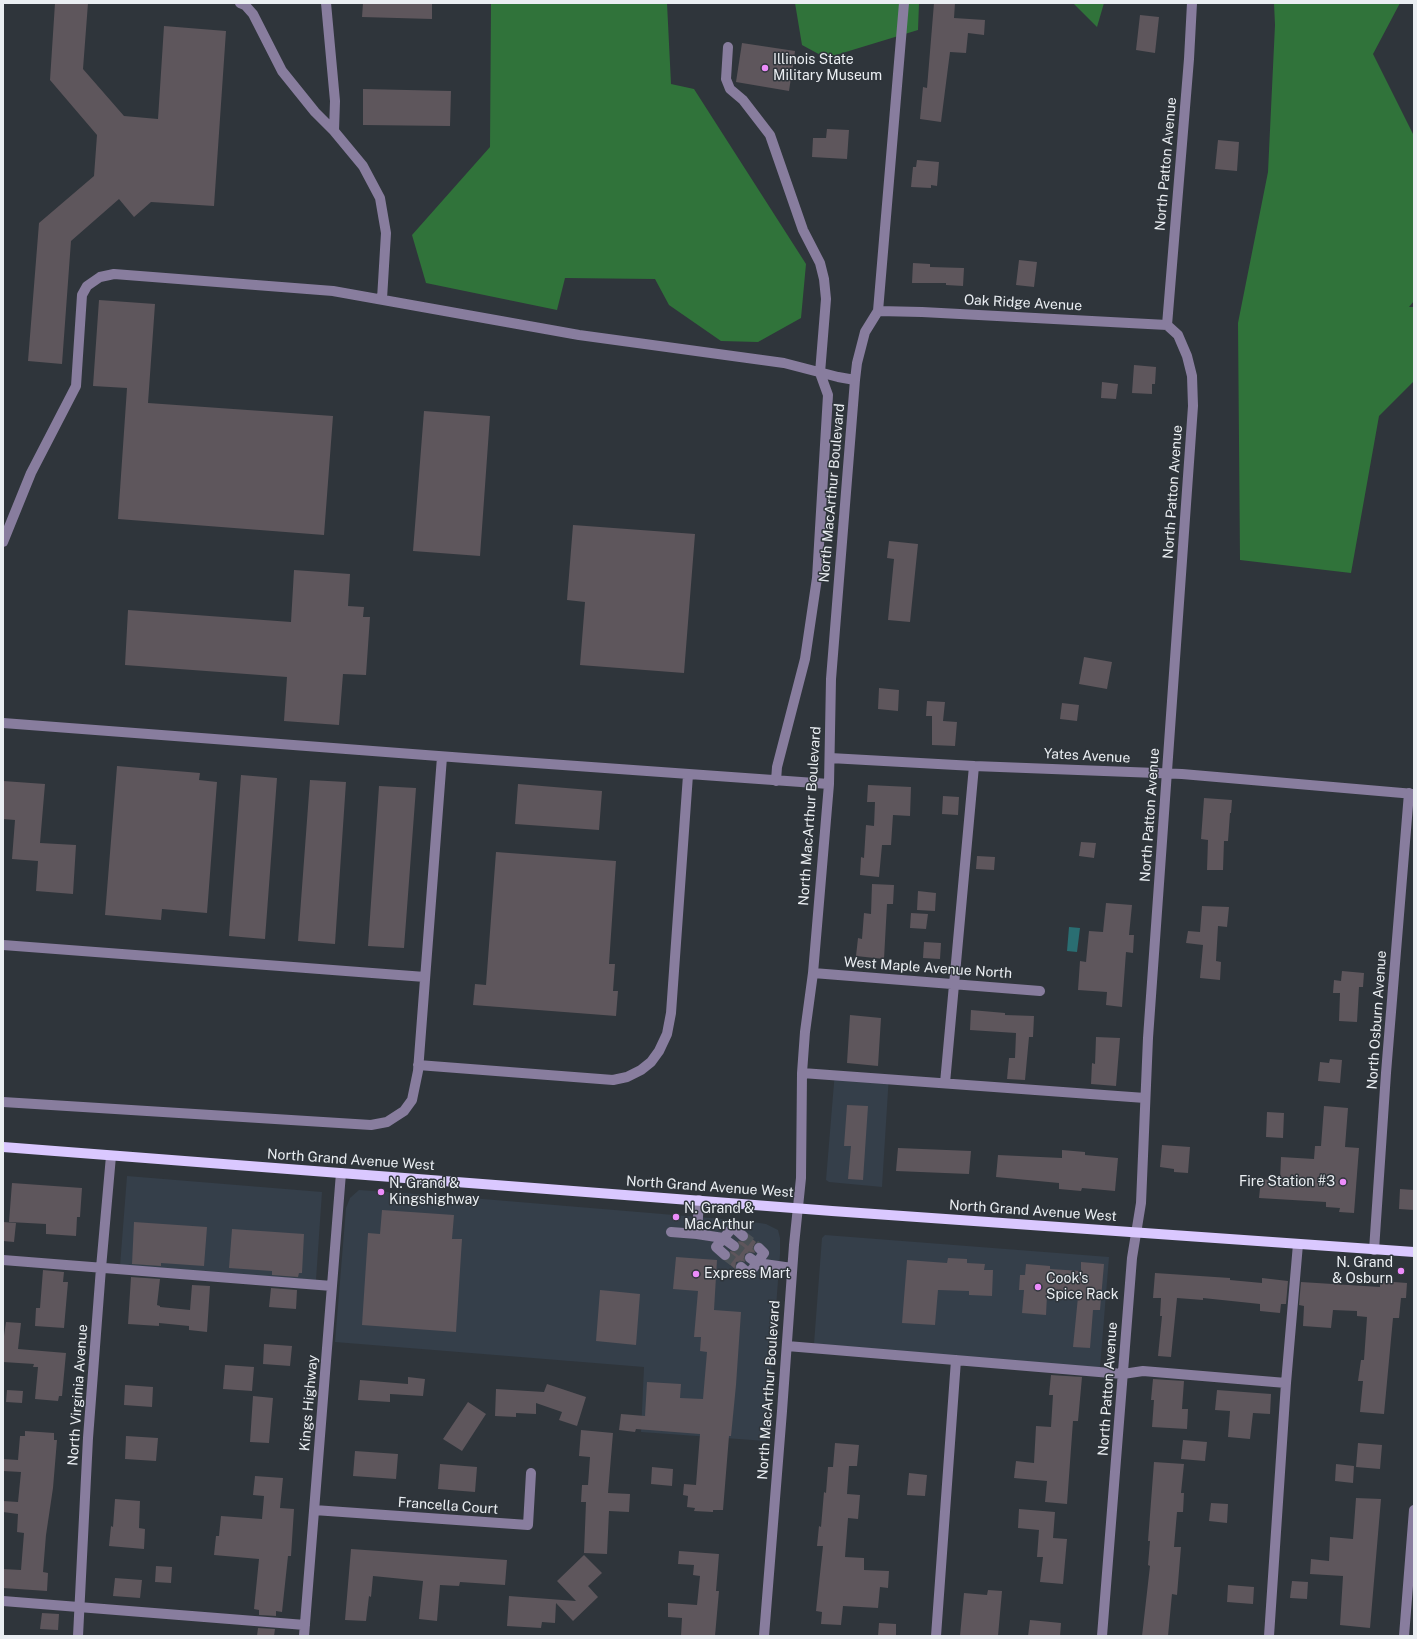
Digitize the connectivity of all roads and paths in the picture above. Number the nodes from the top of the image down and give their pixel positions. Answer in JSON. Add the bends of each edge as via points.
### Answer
{"nodes":[{"id":1,"x":240,"y":3,"type":"edge"},
{"id":2,"x":326,"y":3,"type":"edge"},
{"id":3,"x":904,"y":3,"type":"edge"},
{"id":4,"x":1192,"y":3,"type":"edge"},
{"id":5,"x":728,"y":47,"type":"dead end"},
{"id":6,"x":334,"y":132,"type":"junction"},
{"id":7,"x":382,"y":299,"type":"junction"},
{"id":8,"x":878,"y":311,"type":"junction"},
{"id":9,"x":1167,"y":325,"type":"junction"},
{"id":10,"x":820,"y":373,"type":"junction"},
{"id":11,"x":855,"y":380,"type":"junction"},
{"id":12,"x":3,"y":542,"type":"edge"},
{"id":13,"x":3,"y":722,"type":"edge"},
{"id":14,"x":442,"y":757,"type":"junction"},
{"id":15,"x":830,"y":758,"type":"junction"},
{"id":16,"x":974,"y":766,"type":"junction"},
{"id":17,"x":1166,"y":774,"type":"junction"},
{"id":18,"x":688,"y":775,"type":"junction"},
{"id":19,"x":776,"y":781,"type":"junction"},
{"id":20,"x":829,"y":784,"type":"junction"},
{"id":21,"x":1411,"y":794,"type":"edge"},
{"id":22,"x":3,"y":945,"type":"edge"},
{"id":23,"x":813,"y":973,"type":"junction"},
{"id":24,"x":425,"y":978,"type":"junction"},
{"id":25,"x":954,"y":983,"type":"junction"},
{"id":26,"x":1040,"y":990,"type":"dead end"},
{"id":27,"x":418,"y":1065,"type":"junction"},
{"id":28,"x":802,"y":1073,"type":"junction"},
{"id":29,"x":945,"y":1083,"type":"junction"},
{"id":30,"x":1145,"y":1098,"type":"junction"},
{"id":31,"x":3,"y":1102,"type":"edge"},
{"id":32,"x":3,"y":1147,"type":"edge"},
{"id":33,"x":111,"y":1156,"type":"junction"},
{"id":34,"x":341,"y":1173,"type":"junction"},
{"id":35,"x":699,"y":1200,"type":"junction"},
{"id":36,"x":798,"y":1208,"type":"junction"},
{"id":37,"x":671,"y":1232,"type":"dead end"},
{"id":38,"x":1137,"y":1232,"type":"junction"},
{"id":39,"x":697,"y":1234,"type":"junction"},
{"id":40,"x":743,"y":1236,"type":"tunnel mouth"},
{"id":41,"x":723,"y":1238,"type":"junction"},
{"id":42,"x":1298,"y":1244,"type":"junction"},
{"id":43,"x":734,"y":1246,"type":"tunnel mouth"},
{"id":44,"x":759,"y":1248,"type":"dead end"},
{"id":45,"x":1374,"y":1250,"type":"junction"},
{"id":46,"x":1414,"y":1252,"type":"edge"},
{"id":47,"x":726,"y":1255,"type":"tunnel mouth"},
{"id":48,"x":3,"y":1260,"type":"edge"},
{"id":49,"x":753,"y":1261,"type":"junction"},
{"id":50,"x":741,"y":1267,"type":"dead end"},
{"id":51,"x":101,"y":1268,"type":"junction"},
{"id":52,"x":792,"y":1268,"type":"junction"},
{"id":53,"x":332,"y":1286,"type":"junction"},
{"id":54,"x":787,"y":1346,"type":"junction"},
{"id":55,"x":956,"y":1360,"type":"junction"},
{"id":56,"x":1123,"y":1374,"type":"junction"},
{"id":57,"x":1286,"y":1383,"type":"junction"},
{"id":58,"x":531,"y":1473,"type":"dead end"},
{"id":59,"x":314,"y":1510,"type":"junction"},
{"id":60,"x":1414,"y":1510,"type":"edge"},
{"id":61,"x":3,"y":1601,"type":"edge"},
{"id":62,"x":79,"y":1608,"type":"junction"},
{"id":63,"x":305,"y":1625,"type":"junction"},
{"id":64,"x":78,"y":1636,"type":"edge"},
{"id":65,"x":304,"y":1636,"type":"edge"},
{"id":66,"x":764,"y":1636,"type":"edge"},
{"id":67,"x":936,"y":1636,"type":"edge"},
{"id":68,"x":1102,"y":1636,"type":"edge"},
{"id":69,"x":1269,"y":1636,"type":"edge"},
{"id":70,"x":1404,"y":1636,"type":"edge"}],
"edges":[{"from":1,"to":6,"type":"street","via":[[253,14],[282,71]]},
{"from":2,"to":6,"type":"street","via":[[335,101]]},
{"from":3,"to":8,"type":"street","name":"North MacArthur Boulevard"},
{"from":4,"to":9,"type":"street","name":"North Patton Avenue"},
{"from":5,"to":10,"type":"street","via":[[726,80],[770,135],[803,230],[820,263],[826,299]]},
{"from":6,"to":7,"type":"street","via":[[363,166],[380,198],[386,233]]},
{"from":7,"to":10,"type":"street","via":[[579,335],[784,363]]},
{"from":7,"to":12,"type":"street","via":[[321,290],[114,274],[100,277],[87,286],[82,295],[76,386],[31,473]]},
{"from":8,"to":9,"type":"street","name":"Oak Ridge Avenue"},
{"from":8,"to":11,"type":"street","name":"North MacArthur Boulevard","via":[[865,332]]},
{"from":9,"to":17,"type":"street","name":"North Patton Avenue","via":[[1178,335],[1187,356],[1192,376],[1193,406]]},
{"from":10,"to":11,"type":"street"},
{"from":10,"to":19,"type":"street","via":[[828,395],[817,578],[805,659],[777,767]]},
{"from":11,"to":15,"type":"street","name":"North MacArthur Boulevard","via":[[832,672]]},
{"from":13,"to":14,"type":"street"},
{"from":14,"to":18,"type":"street"},
{"from":14,"to":24,"type":"street"},
{"from":15,"to":16,"type":"street","name":"Yates Avenue"},
{"from":15,"to":20,"type":"street","name":"North MacArthur Boulevard"},
{"from":16,"to":17,"type":"street","name":"Yates Avenue"},
{"from":16,"to":25,"type":"street"},
{"from":17,"to":21,"type":"street","name":"Yates Avenue"},
{"from":17,"to":30,"type":"street","name":"North Patton Avenue"},
{"from":18,"to":19,"type":"street"},
{"from":18,"to":27,"type":"street","via":[[671,1013],[667,1034],[651,1062],[627,1077],[613,1080]]},
{"from":19,"to":20,"type":"street"},
{"from":20,"to":23,"type":"street","name":"North MacArthur Boulevard"},
{"from":21,"to":45,"type":"street","name":"North Osburn Avenue"},
{"from":22,"to":24,"type":"street"},
{"from":23,"to":25,"type":"street","name":"West Maple Avenue North"},
{"from":23,"to":28,"type":"street","name":"North MacArthur Boulevard"},
{"from":24,"to":27,"type":"street"},
{"from":25,"to":26,"type":"street","name":"West Maple Avenue North"},
{"from":25,"to":29,"type":"street"},
{"from":27,"to":31,"type":"street","via":[[412,1100],[404,1112],[387,1122],[371,1125]]},
{"from":28,"to":29,"type":"street"},
{"from":28,"to":36,"type":"street","name":"North MacArthur Boulevard","via":[[803,1143]]},
{"from":29,"to":30,"type":"street"},
{"from":30,"to":38,"type":"street","name":"North Patton Avenue","via":[[1141,1203]]},
{"from":32,"to":33,"type":"main road","name":"North Grand Avenue West"},
{"from":33,"to":34,"type":"main road","name":"North Grand Avenue West"},
{"from":33,"to":51,"type":"street","name":"North Virginia Avenue"},
{"from":34,"to":35,"type":"main road","name":"North Grand Avenue West"},
{"from":34,"to":53,"type":"street","name":"Kings Highway"},
{"from":35,"to":36,"type":"main road","name":"North Grand Avenue West"},
{"from":35,"to":39,"type":"street"},
{"from":36,"to":38,"type":"main road","name":"North Grand Avenue West"},
{"from":36,"to":52,"type":"street","name":"North MacArthur Boulevard"},
{"from":37,"to":39,"type":"street"},
{"from":38,"to":42,"type":"main road","name":"North Grand Avenue West"},
{"from":38,"to":56,"type":"street","name":"North Patton Avenue","via":[[1132,1258]]},
{"from":39,"to":41,"type":"street"},
{"from":40,"to":41,"type":"street","via":[[732,1227]]},
{"from":41,"to":43,"type":"street"},
{"from":41,"to":47,"type":"street","via":[[716,1247]]},
{"from":42,"to":45,"type":"main road","name":"North Grand Avenue West"},
{"from":42,"to":57,"type":"street"},
{"from":44,"to":49,"type":"street","via":[[764,1253]]},
{"from":45,"to":46,"type":"main road","name":"North Grand Avenue West"},
{"from":48,"to":51,"type":"street"},
{"from":49,"to":50,"type":"street","via":[[749,1274]]},
{"from":49,"to":52,"type":"street"},
{"from":51,"to":53,"type":"street"},
{"from":51,"to":62,"type":"street","name":"North Virginia Avenue"},
{"from":52,"to":54,"type":"street","name":"North MacArthur Boulevard"},
{"from":53,"to":59,"type":"street","name":"Kings Highway"},
{"from":54,"to":55,"type":"street"},
{"from":54,"to":66,"type":"street","name":"North MacArthur Boulevard"},
{"from":55,"to":56,"type":"street"},
{"from":55,"to":67,"type":"street"},
{"from":56,"to":57,"type":"street","via":[[1143,1371]]},
{"from":56,"to":68,"type":"street","name":"North Patton Avenue"},
{"from":57,"to":69,"type":"street"},
{"from":58,"to":59,"type":"street","name":"Francella Court","via":[[528,1525]]},
{"from":59,"to":63,"type":"street","name":"Kings Highway"},
{"from":60,"to":70,"type":"street"},
{"from":61,"to":62,"type":"street"},
{"from":62,"to":63,"type":"street"},
{"from":62,"to":64,"type":"street","name":"North Virginia Avenue"},
{"from":63,"to":65,"type":"street","name":"Kings Highway"}]}
